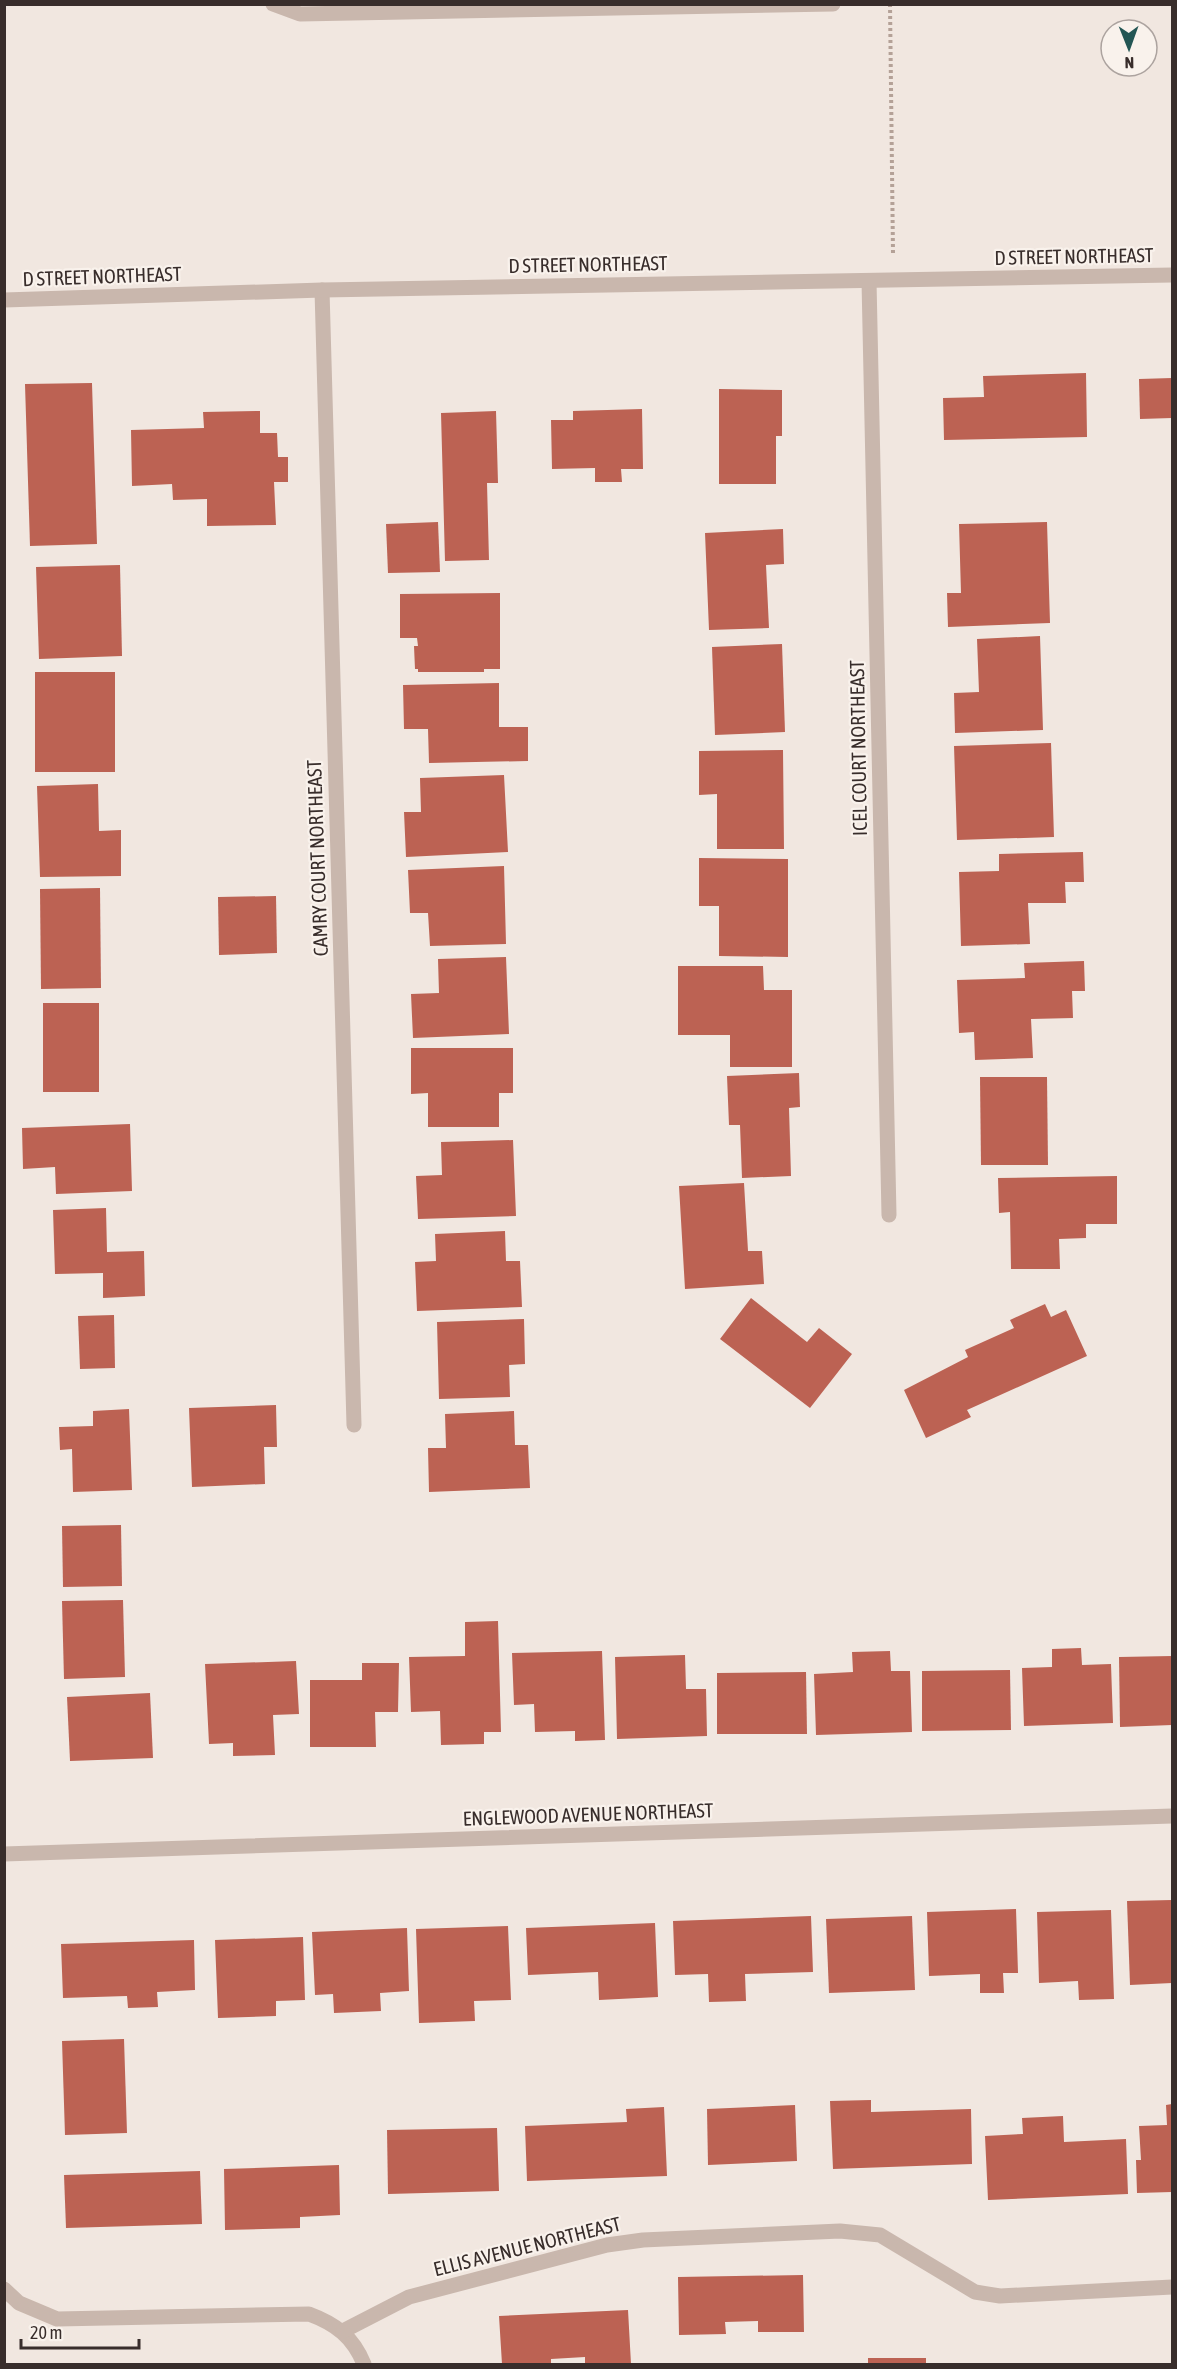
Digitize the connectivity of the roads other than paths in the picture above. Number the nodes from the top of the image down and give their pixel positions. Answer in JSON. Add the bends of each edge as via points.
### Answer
{"nodes":[{"id":1,"x":273,"y":4,"type":"edge"},
{"id":2,"x":833,"y":4,"type":"edge"},
{"id":3,"x":477,"y":7,"type":"edge"},
{"id":4,"x":1173,"y":275,"type":"edge"},
{"id":5,"x":869,"y":281,"type":"junction"},
{"id":6,"x":322,"y":290,"type":"junction"},
{"id":7,"x":4,"y":300,"type":"edge"},
{"id":8,"x":890,"y":1215,"type":"dead end"},
{"id":9,"x":354,"y":1425,"type":"dead end"},
{"id":10,"x":1173,"y":1816,"type":"edge"},
{"id":11,"x":4,"y":1854,"type":"edge"},
{"id":12,"x":1173,"y":2287,"type":"edge"},
{"id":13,"x":5,"y":2289,"type":"edge"},
{"id":14,"x":344,"y":2331,"type":"junction"},
{"id":15,"x":364,"y":2364,"type":"edge"}],
"edges":[{"from":1,"to":3,"type":"street","via":[[300,14]]},
{"from":2,"to":3,"type":"street"},
{"from":4,"to":5,"type":"street","name":"D STREET NORTHEAST"},
{"from":5,"to":6,"type":"street","name":"D STREET NORTHEAST"},
{"from":5,"to":8,"type":"street","name":"ICEL COURT NORTHEAST"},
{"from":6,"to":7,"type":"street","name":"D STREET NORTHEAST"},
{"from":6,"to":9,"type":"street","name":"CAMRY COURT NORTHEAST"},
{"from":10,"to":11,"type":"street","name":"ENGLEWOOD AVENUE NORTHEAST"},
{"from":12,"to":14,"type":"street","name":"ELLIS AVENUE NORTHEAST","via":[[1000,2296],[975,2292],[880,2235],[862,2232],[643,2240],[607,2245],[409,2297]]},
{"from":13,"to":14,"type":"street","via":[[19,2303],[57,2319],[288,2312],[309,2314]]},
{"from":14,"to":15,"type":"street"}]}
